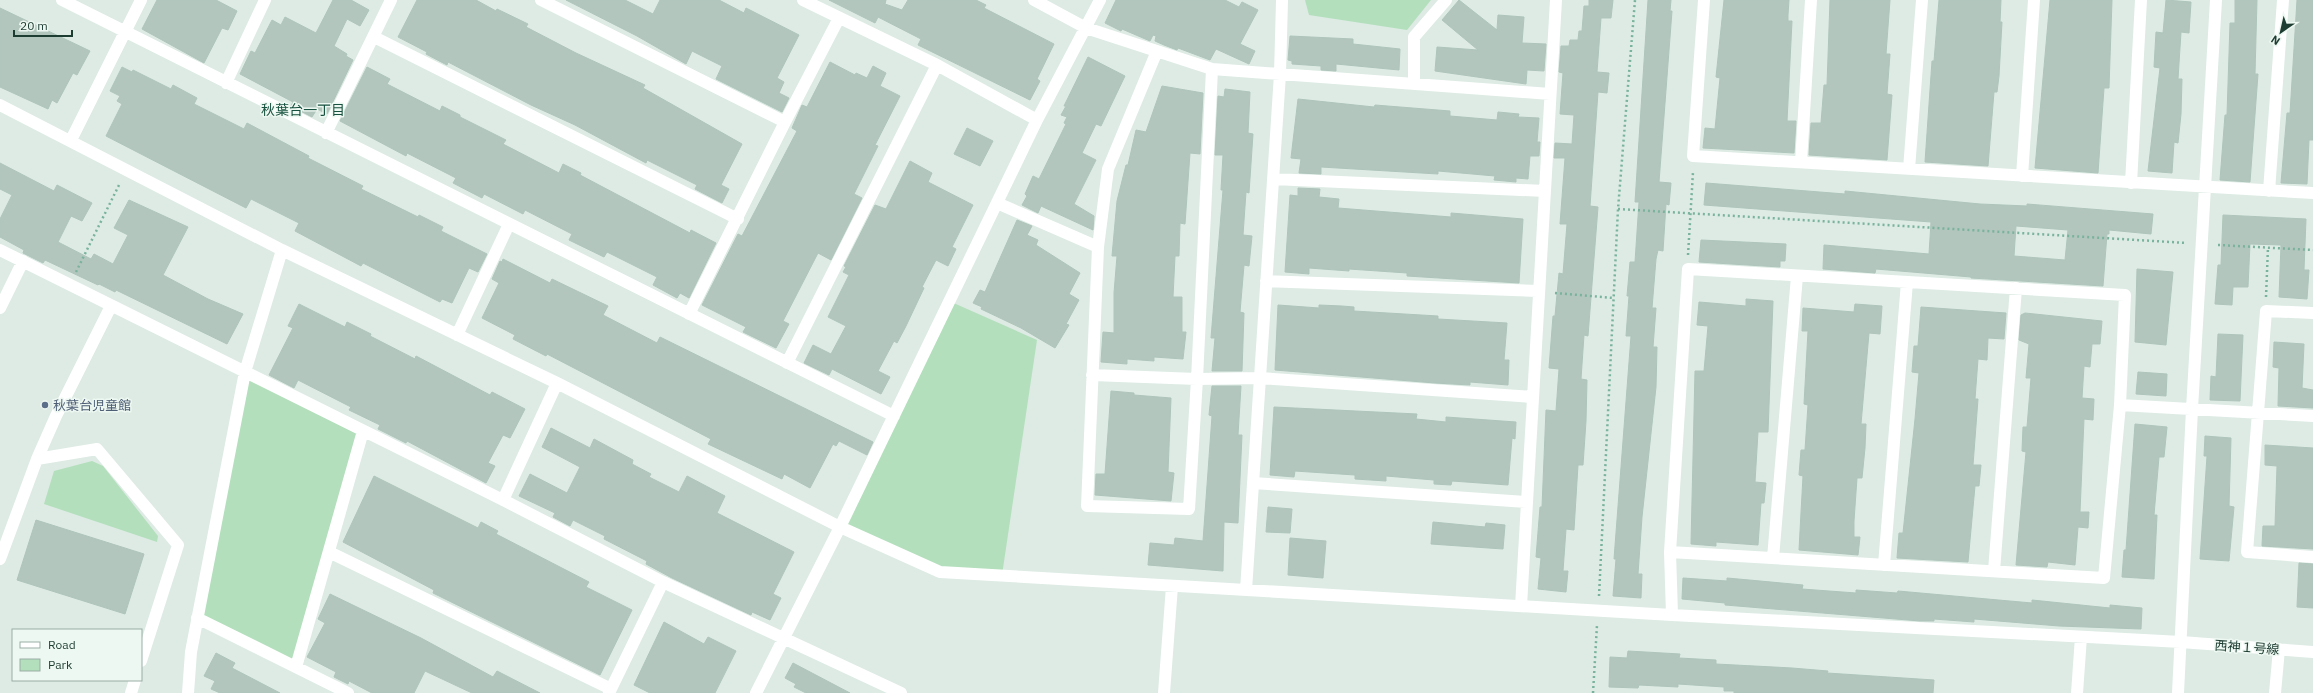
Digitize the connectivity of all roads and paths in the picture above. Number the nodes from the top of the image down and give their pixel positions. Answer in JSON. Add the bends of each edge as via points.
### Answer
{"nodes":[{"id":1,"x":62,"y":0,"type":"edge"},
{"id":2,"x":141,"y":0,"type":"edge"},
{"id":3,"x":265,"y":0,"type":"edge"},
{"id":4,"x":392,"y":0,"type":"edge"},
{"id":5,"x":541,"y":0,"type":"edge"},
{"id":6,"x":803,"y":0,"type":"edge"},
{"id":7,"x":1034,"y":0,"type":"edge"},
{"id":8,"x":1100,"y":0,"type":"edge"},
{"id":9,"x":1282,"y":0,"type":"edge"},
{"id":10,"x":1446,"y":0,"type":"edge"},
{"id":11,"x":1556,"y":0,"type":"edge"},
{"id":12,"x":1635,"y":0,"type":"edge"},
{"id":13,"x":1704,"y":0,"type":"edge"},
{"id":14,"x":1811,"y":0,"type":"edge"},
{"id":15,"x":1922,"y":0,"type":"edge"},
{"id":16,"x":2034,"y":0,"type":"edge"},
{"id":17,"x":2141,"y":0,"type":"edge"},
{"id":18,"x":2216,"y":0,"type":"edge"},
{"id":19,"x":2283,"y":0,"type":"edge"},
{"id":20,"x":839,"y":18,"type":"junction"},
{"id":21,"x":1086,"y":28,"type":"junction"},
{"id":22,"x":125,"y":32,"type":"junction"},
{"id":23,"x":374,"y":37,"type":"junction"},
{"id":24,"x":1157,"y":51,"type":"junction"},
{"id":25,"x":937,"y":65,"type":"junction"},
{"id":26,"x":1212,"y":69,"type":"junction"},
{"id":27,"x":1280,"y":74,"type":"junction"},
{"id":28,"x":226,"y":83,"type":"junction"},
{"id":29,"x":1414,"y":83,"type":"junction"},
{"id":30,"x":1550,"y":94,"type":"junction"},
{"id":31,"x":0,"y":105,"type":"edge"},
{"id":32,"x":1037,"y":120,"type":"junction"},
{"id":33,"x":784,"y":122,"type":"junction"},
{"id":34,"x":326,"y":133,"type":"junction"},
{"id":35,"x":71,"y":140,"type":"junction"},
{"id":36,"x":1693,"y":156,"type":"junction"},
{"id":37,"x":1801,"y":162,"type":"junction"},
{"id":38,"x":127,"y":169,"type":"junction"},
{"id":39,"x":1909,"y":169,"type":"junction"},
{"id":40,"x":2022,"y":176,"type":"junction"},
{"id":41,"x":1273,"y":179,"type":"junction"},
{"id":42,"x":2131,"y":183,"type":"junction"},
{"id":43,"x":2205,"y":187,"type":"junction"},
{"id":44,"x":1545,"y":191,"type":"junction"},
{"id":45,"x":2269,"y":191,"type":"junction"},
{"id":46,"x":2313,"y":193,"type":"edge"},
{"id":47,"x":997,"y":203,"type":"junction"},
{"id":48,"x":1618,"y":209,"type":"junction"},
{"id":49,"x":1690,"y":212,"type":"junction"},
{"id":50,"x":738,"y":219,"type":"junction"},
{"id":51,"x":509,"y":224,"type":"junction"},
{"id":52,"x":2201,"y":244,"type":"junction"},
{"id":53,"x":1098,"y":247,"type":"junction"},
{"id":54,"x":2268,"y":247,"type":"junction"},
{"id":55,"x":0,"y":250,"type":"edge"},
{"id":56,"x":282,"y":250,"type":"junction"},
{"id":57,"x":2313,"y":250,"type":"edge"},
{"id":58,"x":23,"y":261,"type":"junction"},
{"id":59,"x":1688,"y":269,"type":"junction"},
{"id":60,"x":1797,"y":276,"type":"junction"},
{"id":61,"x":1266,"y":281,"type":"junction"},
{"id":62,"x":1907,"y":282,"type":"junction"},
{"id":63,"x":70,"y":285,"type":"junction"},
{"id":64,"x":2016,"y":288,"type":"junction"},
{"id":65,"x":1539,"y":291,"type":"junction"},
{"id":66,"x":1614,"y":298,"type":"junction"},
{"id":67,"x":111,"y":306,"type":"junction"},
{"id":68,"x":0,"y":308,"type":"edge"},
{"id":69,"x":2266,"y":311,"type":"junction"},
{"id":70,"x":2313,"y":313,"type":"edge"},
{"id":71,"x":689,"y":314,"type":"junction"},
{"id":72,"x":457,"y":335,"type":"junction"},
{"id":73,"x":787,"y":363,"type":"junction"},
{"id":74,"x":245,"y":372,"type":"junction"},
{"id":75,"x":1092,"y":375,"type":"junction"},
{"id":76,"x":1198,"y":378,"type":"junction"},
{"id":77,"x":1260,"y":378,"type":"junction"},
{"id":78,"x":558,"y":383,"type":"junction"},
{"id":79,"x":1533,"y":397,"type":"junction"},
{"id":80,"x":2120,"y":405,"type":"junction"},
{"id":81,"x":2192,"y":409,"type":"junction"},
{"id":82,"x":2257,"y":413,"type":"junction"},
{"id":83,"x":894,"y":416,"type":"junction"},
{"id":84,"x":2313,"y":416,"type":"edge"},
{"id":85,"x":363,"y":431,"type":"junction"},
{"id":86,"x":37,"y":459,"type":"junction"},
{"id":87,"x":1253,"y":483,"type":"junction"},
{"id":88,"x":503,"y":500,"type":"junction"},
{"id":89,"x":1527,"y":502,"type":"junction"},
{"id":90,"x":840,"y":527,"type":"junction"},
{"id":91,"x":329,"y":552,"type":"junction"},
{"id":92,"x":1670,"y":552,"type":"junction"},
{"id":93,"x":2313,"y":557,"type":"edge"},
{"id":94,"x":1773,"y":558,"type":"junction"},
{"id":95,"x":0,"y":559,"type":"edge"},
{"id":96,"x":1884,"y":565,"type":"junction"},
{"id":97,"x":1994,"y":571,"type":"junction"},
{"id":98,"x":663,"y":582,"type":"junction"},
{"id":99,"x":1172,"y":586,"type":"junction"},
{"id":100,"x":1246,"y":590,"type":"junction"},
{"id":101,"x":1521,"y":606,"type":"junction"},
{"id":102,"x":1598,"y":610,"type":"junction"},
{"id":103,"x":1672,"y":615,"type":"junction"},
{"id":104,"x":197,"y":618,"type":"junction"},
{"id":105,"x":2081,"y":636,"type":"junction"},
{"id":106,"x":784,"y":638,"type":"junction"},
{"id":107,"x":2181,"y":642,"type":"junction"},
{"id":108,"x":2279,"y":649,"type":"junction"},
{"id":109,"x":2313,"y":652,"type":"edge"},
{"id":110,"x":142,"y":658,"type":"edge"},
{"id":111,"x":296,"y":667,"type":"junction"},
{"id":112,"x":135,"y":681,"type":"edge"},
{"id":113,"x":610,"y":691,"type":"edge"},
{"id":114,"x":131,"y":693,"type":"edge"},
{"id":115,"x":188,"y":693,"type":"edge"},
{"id":116,"x":348,"y":693,"type":"edge"},
{"id":117,"x":756,"y":693,"type":"edge"},
{"id":118,"x":897,"y":693,"type":"edge"},
{"id":119,"x":1164,"y":693,"type":"edge"},
{"id":120,"x":1593,"y":693,"type":"edge"},
{"id":121,"x":2077,"y":693,"type":"edge"},
{"id":122,"x":2178,"y":693,"type":"edge"},
{"id":123,"x":2275,"y":693,"type":"edge"}],
"edges":[{"from":1,"to":22,"type":"street"},
{"from":2,"to":22,"type":"street"},
{"from":3,"to":28,"type":"street"},
{"from":4,"to":23,"type":"street"},
{"from":5,"to":33,"type":"street"},
{"from":6,"to":20,"type":"street"},
{"from":7,"to":21,"type":"street"},
{"from":8,"to":21,"type":"street"},
{"from":9,"to":27,"type":"street"},
{"from":10,"to":29,"type":"street","via":[[1414,37]]},
{"from":11,"to":30,"type":"street"},
{"from":12,"to":48,"type":"path"},
{"from":13,"to":36,"type":"street"},
{"from":14,"to":37,"type":"street"},
{"from":15,"to":39,"type":"street"},
{"from":16,"to":40,"type":"street"},
{"from":17,"to":42,"type":"street"},
{"from":18,"to":43,"type":"street"},
{"from":19,"to":45,"type":"street"},
{"from":20,"to":25,"type":"street"},
{"from":20,"to":33,"type":"street"},
{"from":21,"to":24,"type":"street"},
{"from":21,"to":32,"type":"street"},
{"from":22,"to":28,"type":"street"},
{"from":22,"to":35,"type":"street"},
{"from":23,"to":34,"type":"street"},
{"from":23,"to":50,"type":"street"},
{"from":24,"to":26,"type":"street"},
{"from":24,"to":53,"type":"street","via":[[1108,169]]},
{"from":25,"to":32,"type":"street"},
{"from":25,"to":73,"type":"street"},
{"from":26,"to":27,"type":"street"},
{"from":26,"to":76,"type":"street"},
{"from":27,"to":29,"type":"street"},
{"from":27,"to":41,"type":"street"},
{"from":28,"to":34,"type":"street"},
{"from":29,"to":30,"type":"street"},
{"from":30,"to":44,"type":"street"},
{"from":31,"to":35,"type":"street","name":"西神１号線"},
{"from":32,"to":47,"type":"street"},
{"from":33,"to":50,"type":"street"},
{"from":34,"to":51,"type":"street"},
{"from":35,"to":38,"type":"street","name":"西神１号線"},
{"from":36,"to":37,"type":"street"},
{"from":36,"to":49,"type":"path"},
{"from":37,"to":39,"type":"street"},
{"from":38,"to":56,"type":"street","name":"西神１号線"},
{"from":38,"to":63,"type":"path"},
{"from":39,"to":40,"type":"street"},
{"from":40,"to":42,"type":"street"},
{"from":41,"to":44,"type":"street"},
{"from":41,"to":61,"type":"street"},
{"from":42,"to":43,"type":"street"},
{"from":43,"to":45,"type":"street"},
{"from":43,"to":52,"type":"street"},
{"from":44,"to":65,"type":"street"},
{"from":45,"to":46,"type":"street"},
{"from":47,"to":53,"type":"street"},
{"from":47,"to":83,"type":"street"},
{"from":48,"to":49,"type":"path"},
{"from":48,"to":66,"type":"path"},
{"from":49,"to":52,"type":"path"},
{"from":49,"to":59,"type":"path"},
{"from":50,"to":71,"type":"street"},
{"from":51,"to":71,"type":"street"},
{"from":51,"to":72,"type":"street"},
{"from":52,"to":54,"type":"path"},
{"from":52,"to":81,"type":"street"},
{"from":53,"to":75,"type":"street"},
{"from":54,"to":57,"type":"path"},
{"from":54,"to":69,"type":"path"},
{"from":55,"to":58,"type":"street"},
{"from":56,"to":72,"type":"street","name":"西神１号線"},
{"from":56,"to":74,"type":"street"},
{"from":58,"to":63,"type":"street"},
{"from":58,"to":68,"type":"street"},
{"from":59,"to":60,"type":"street"},
{"from":59,"to":92,"type":"street"},
{"from":60,"to":62,"type":"street"},
{"from":60,"to":94,"type":"street"},
{"from":61,"to":65,"type":"street"},
{"from":61,"to":77,"type":"street"},
{"from":62,"to":64,"type":"street"},
{"from":62,"to":96,"type":"street"},
{"from":63,"to":67,"type":"street"},
{"from":64,"to":80,"type":"street","via":[[2125,295]]},
{"from":64,"to":97,"type":"street"},
{"from":65,"to":66,"type":"path"},
{"from":65,"to":79,"type":"street"},
{"from":66,"to":102,"type":"path"},
{"from":67,"to":74,"type":"street"},
{"from":67,"to":86,"type":"street"},
{"from":69,"to":70,"type":"street"},
{"from":69,"to":82,"type":"street"},
{"from":71,"to":73,"type":"street"},
{"from":72,"to":78,"type":"street","name":"西神１号線"},
{"from":73,"to":83,"type":"street"},
{"from":74,"to":85,"type":"street"},
{"from":74,"to":104,"type":"street"},
{"from":75,"to":76,"type":"street"},
{"from":75,"to":76,"type":"street","via":[[1087,506],[1189,509]]},
{"from":76,"to":77,"type":"street"},
{"from":77,"to":79,"type":"street"},
{"from":77,"to":87,"type":"street"},
{"from":78,"to":88,"type":"street"},
{"from":78,"to":90,"type":"street","name":"西神１号線"},
{"from":79,"to":89,"type":"street"},
{"from":80,"to":81,"type":"street"},
{"from":80,"to":97,"type":"street","via":[[2104,578]]},
{"from":81,"to":82,"type":"street"},
{"from":81,"to":107,"type":"street"},
{"from":82,"to":84,"type":"street"},
{"from":82,"to":93,"type":"street","via":[[2247,552]]},
{"from":83,"to":90,"type":"street"},
{"from":85,"to":88,"type":"street"},
{"from":85,"to":91,"type":"street"},
{"from":86,"to":95,"type":"street"},
{"from":86,"to":110,"type":"street","via":[[97,449],[178,545]]},
{"from":87,"to":89,"type":"street"},
{"from":87,"to":100,"type":"street"},
{"from":88,"to":98,"type":"street"},
{"from":89,"to":101,"type":"street"},
{"from":90,"to":99,"type":"street","name":"西神１号線","via":[[940,572]]},
{"from":90,"to":106,"type":"street"},
{"from":91,"to":111,"type":"street"},
{"from":91,"to":113,"type":"street"},
{"from":92,"to":94,"type":"street"},
{"from":92,"to":103,"type":"street"},
{"from":94,"to":96,"type":"street"},
{"from":96,"to":97,"type":"street"},
{"from":98,"to":106,"type":"street"},
{"from":98,"to":113,"type":"street"},
{"from":99,"to":100,"type":"street","name":"西神１号線"},
{"from":99,"to":119,"type":"street"},
{"from":100,"to":101,"type":"street","name":"西神１号線"},
{"from":101,"to":102,"type":"street","name":"西神１号線"},
{"from":102,"to":103,"type":"street","name":"西神１号線"},
{"from":102,"to":120,"type":"path"},
{"from":103,"to":105,"type":"street","name":"西神１号線"},
{"from":104,"to":111,"type":"street"},
{"from":104,"to":115,"type":"street"},
{"from":105,"to":107,"type":"street","name":"西神１号線"},
{"from":105,"to":121,"type":"street"},
{"from":106,"to":117,"type":"street"},
{"from":106,"to":118,"type":"street"},
{"from":107,"to":108,"type":"street","name":"西神１号線"},
{"from":107,"to":122,"type":"street"},
{"from":108,"to":109,"type":"street","name":"西神１号線"},
{"from":108,"to":123,"type":"street"},
{"from":111,"to":116,"type":"street"},
{"from":112,"to":114,"type":"street"}]}
